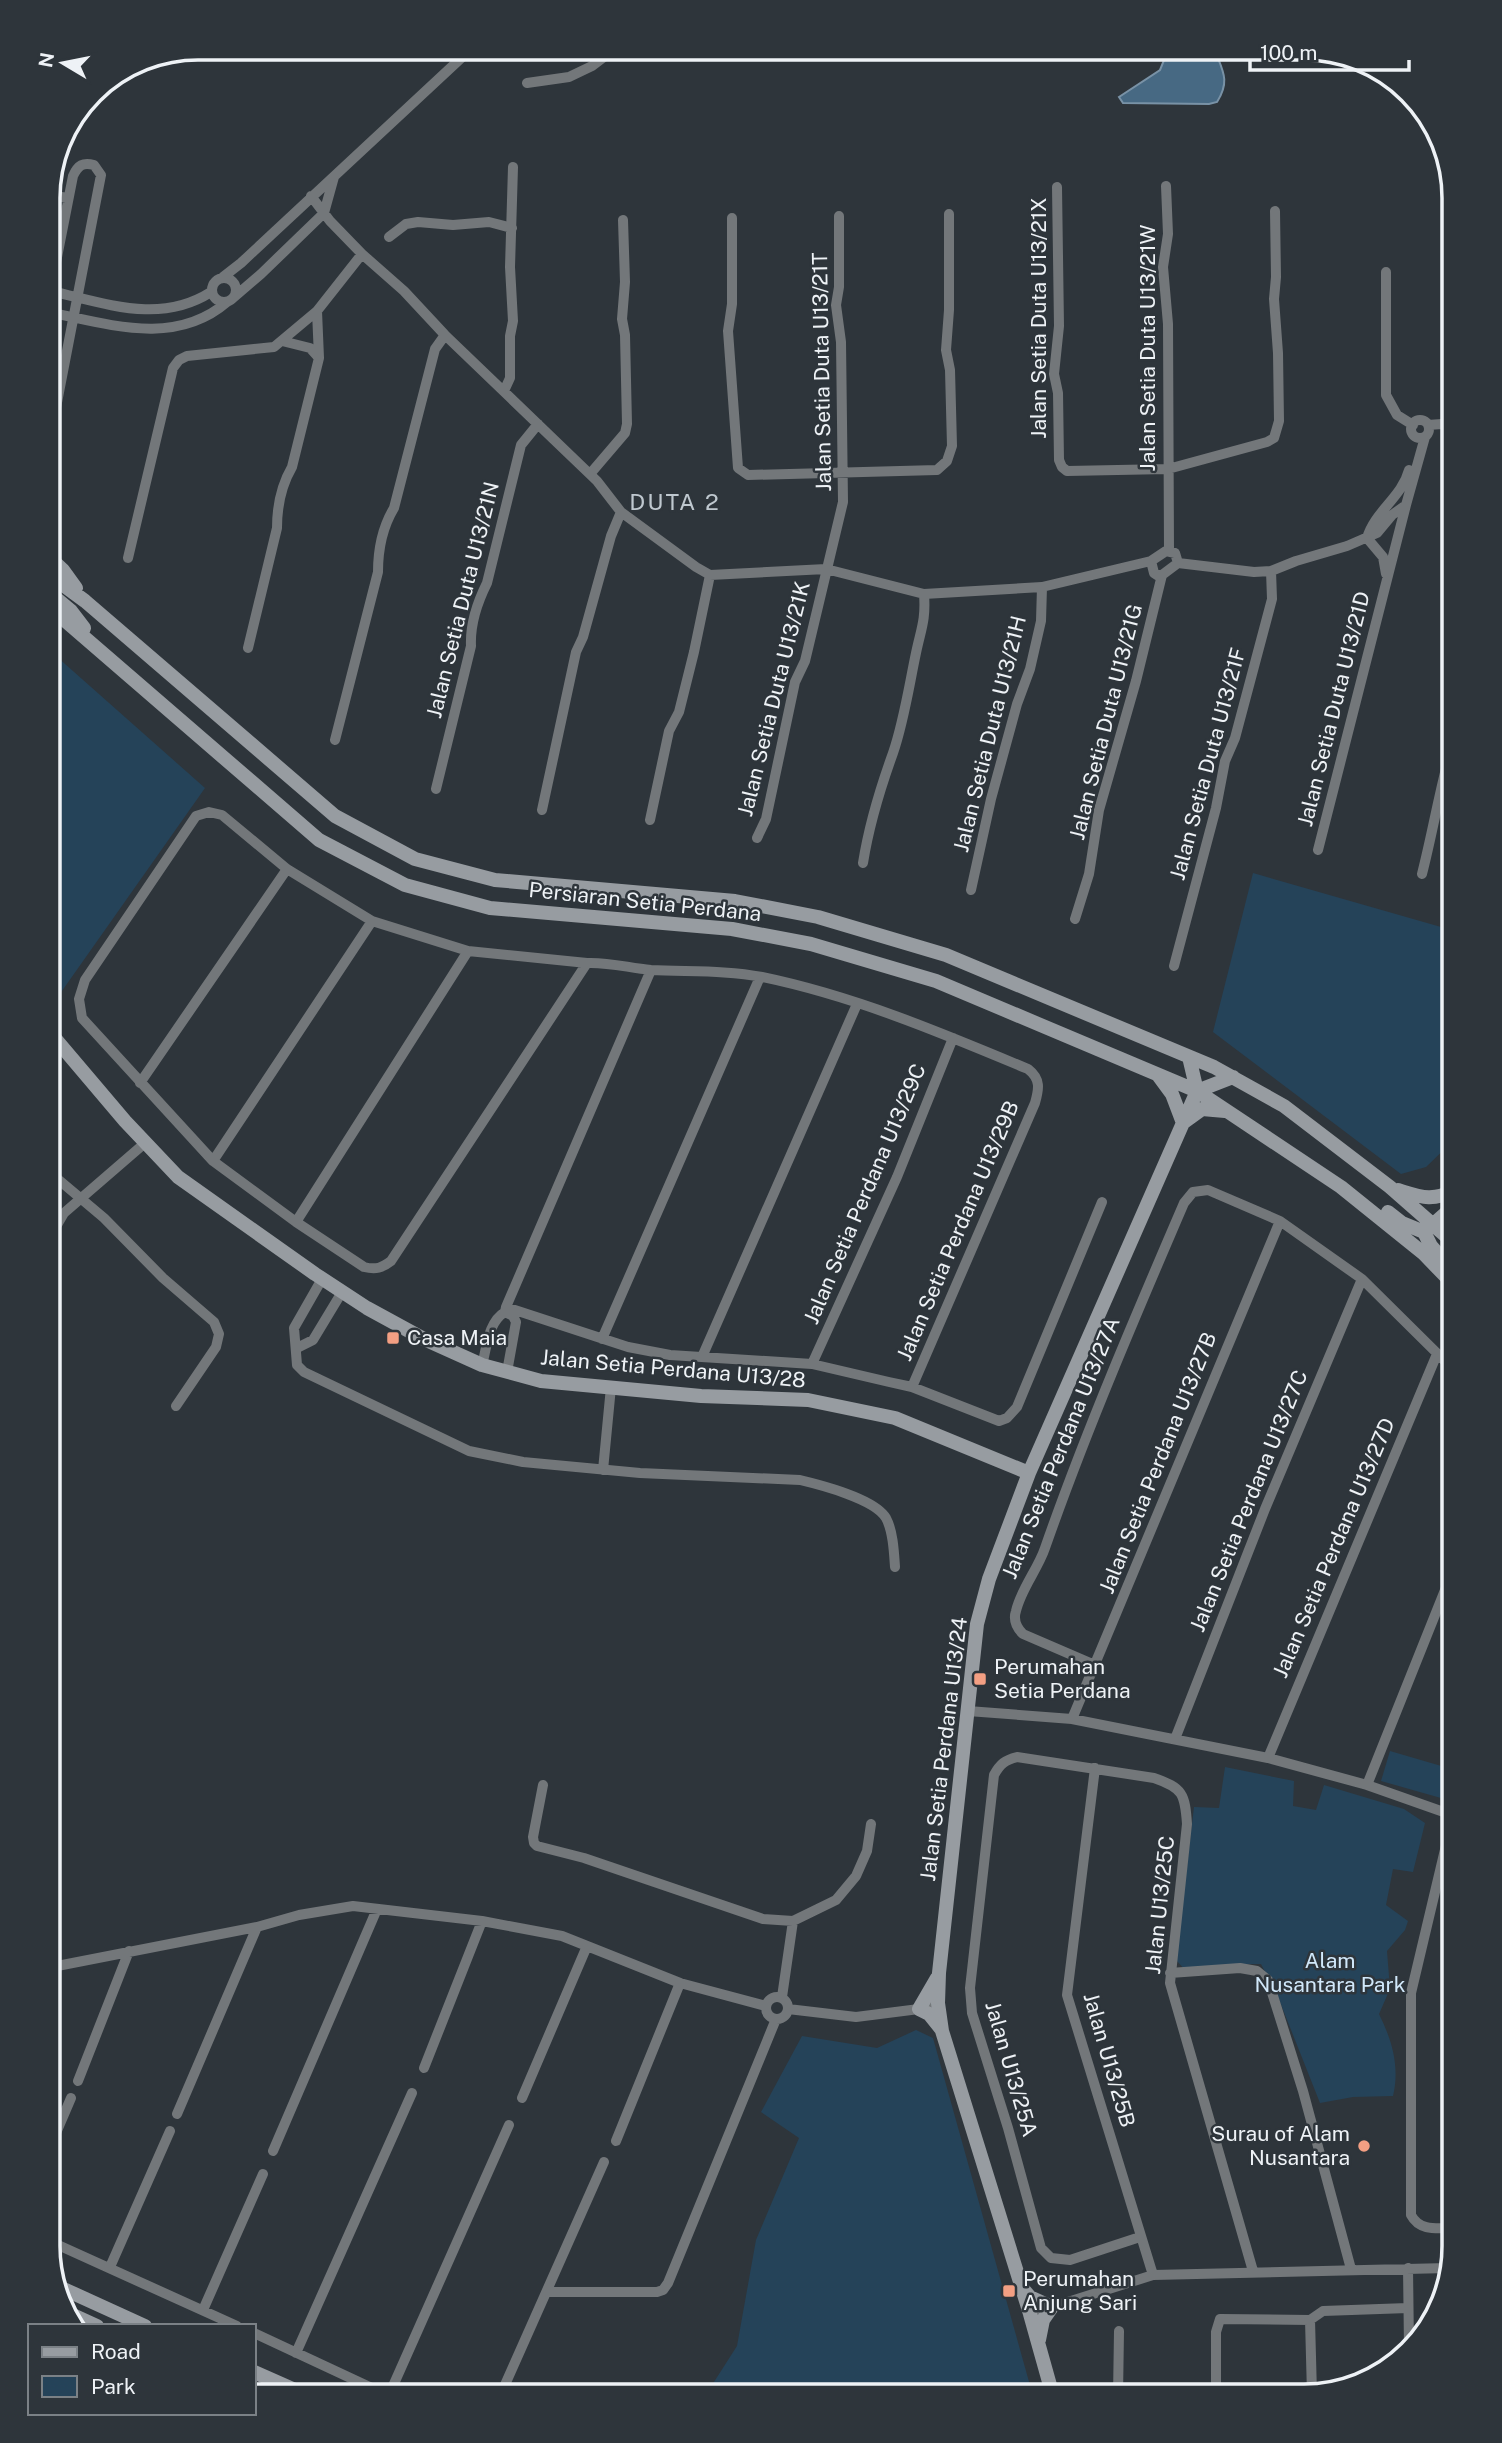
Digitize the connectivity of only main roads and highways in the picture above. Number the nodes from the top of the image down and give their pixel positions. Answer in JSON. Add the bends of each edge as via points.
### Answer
{"nodes":[{"id":1,"x":60,"y":567,"type":"edge"},
{"id":2,"x":60,"y":583,"type":"edge"},
{"id":3,"x":85,"y":601,"type":"junction"},
{"id":4,"x":60,"y":602,"type":"edge"},
{"id":5,"x":60,"y":616,"type":"edge"},
{"id":6,"x":100,"y":649,"type":"junction"},
{"id":7,"x":60,"y":1044,"type":"edge"},
{"id":8,"x":1189,"y":1057,"type":"junction"},
{"id":9,"x":1157,"y":1074,"type":"junction"},
{"id":10,"x":1233,"y":1077,"type":"junction"},
{"id":11,"x":1197,"y":1091,"type":"junction"},
{"id":12,"x":1229,"y":1112,"type":"junction"},
{"id":13,"x":1183,"y":1123,"type":"junction"},
{"id":14,"x":1314,"y":1168,"type":"junction"},
{"id":15,"x":1390,"y":1187,"type":"junction"},
{"id":16,"x":1442,"y":1197,"type":"edge"},
{"id":17,"x":1442,"y":1208,"type":"edge"},
{"id":18,"x":1442,"y":1215,"type":"edge"},
{"id":19,"x":1429,"y":1225,"type":"junction"},
{"id":20,"x":1442,"y":1234,"type":"edge"},
{"id":21,"x":1442,"y":1259,"type":"edge"},
{"id":22,"x":1442,"y":1273,"type":"edge"},
{"id":23,"x":1039,"y":1450,"type":"junction"},
{"id":24,"x":1007,"y":1464,"type":"junction"},
{"id":25,"x":1028,"y":1474,"type":"junction"},
{"id":26,"x":1019,"y":1498,"type":"junction"},
{"id":27,"x":939,"y":1973,"type":"junction"},
{"id":28,"x":942,"y":2031,"type":"junction"},
{"id":29,"x":1022,"y":2288,"type":"junction"},
{"id":30,"x":68,"y":2292,"type":"edge"},
{"id":31,"x":140,"y":2324,"type":"edge"},
{"id":32,"x":1039,"y":2345,"type":"junction"},
{"id":33,"x":256,"y":2373,"type":"edge"},
{"id":34,"x":279,"y":2383,"type":"edge"},
{"id":35,"x":1050,"y":2384,"type":"edge"}],
"edges":[{"from":1,"to":3,"type":"main road"},
{"from":2,"to":3,"type":"main road","name":"Persiaran Setia Perdana"},
{"from":3,"to":8,"type":"main road","name":"Persiaran Setia Perdana","via":[[335,816],[415,859],[495,880],[736,901],[818,917],[946,955]]},
{"from":4,"to":6,"type":"main road"},
{"from":5,"to":6,"type":"main road","name":"Persiaran Setia Perdana"},
{"from":6,"to":9,"type":"main road","name":"Persiaran Setia Perdana","via":[[320,839],[405,885],[490,908],[732,929],[811,944],[936,981]]},
{"from":7,"to":24,"type":"main road","name":"Jalan Setia Perdana U13/28","via":[[145,1143],[202,1196],[342,1292],[422,1338],[482,1365],[541,1381],[701,1396],[808,1400],[895,1418]]},
{"from":8,"to":10,"type":"main road","name":"Persiaran Setia Perdana"},
{"from":8,"to":11,"type":"main road"},
{"from":9,"to":11,"type":"main road","name":"Persiaran Setia Perdana"},
{"from":9,"to":13,"type":"main road","via":[[1172,1094]]},
{"from":10,"to":11,"type":"main road"},
{"from":10,"to":15,"type":"main road","name":"Persiaran Setia Perdana","via":[[1284,1106]]},
{"from":11,"to":12,"type":"main road","name":"Persiaran Setia Perdana"},
{"from":11,"to":13,"type":"main road","name":"Jalan Setia Perdana U13/24"},
{"from":12,"to":13,"type":"main road","via":[[1202,1109]]},
{"from":12,"to":14,"type":"main road","name":"Persiaran Setia Perdana"},
{"from":13,"to":23,"type":"main road","name":"Jalan Setia Perdana U13/24"},
{"from":14,"to":19,"type":"main road","via":[[1356,1189],[1402,1223]]},
{"from":14,"to":22,"type":"main road","name":"Persiaran Setia Perdana","via":[[1396,1230]]},
{"from":15,"to":16,"type":"main road","via":[[1426,1198]]},
{"from":15,"to":19,"type":"main road","name":"Persiaran Setia Perdana"},
{"from":17,"to":19,"type":"main road"},
{"from":18,"to":19,"type":"main road"},
{"from":19,"to":20,"type":"main road","name":"Persiaran Setia Perdana"},
{"from":19,"to":21,"type":"main road","via":[[1430,1246]]},
{"from":23,"to":24,"type":"main road"},
{"from":23,"to":25,"type":"main road","name":"Jalan Setia Perdana U13/24"},
{"from":24,"to":25,"type":"main road","name":"Jalan Setia Perdana U13/28"},
{"from":24,"to":26,"type":"main road"},
{"from":25,"to":26,"type":"main road","name":"Jalan Setia Perdana U13/24"},
{"from":26,"to":27,"type":"main road","name":"Jalan Setia Perdana U13/24","via":[[978,1624]]},
{"from":27,"to":28,"type":"main road","name":"Jalan Setia Perdana U13/24"},
{"from":27,"to":28,"type":"main road","via":[[919,2009]]},
{"from":28,"to":29,"type":"main road","name":"Jalan Setia Perdana U13/24"},
{"from":29,"to":32,"type":"main road","name":"Jalan Setia Perdana U13/24"},
{"from":29,"to":32,"type":"main road","via":[[1052,2307],[1043,2320]]},
{"from":30,"to":31,"type":"main road"},
{"from":32,"to":35,"type":"main road","name":"Jalan Setia Perdana U13/24"},
{"from":33,"to":34,"type":"main road"}]}
